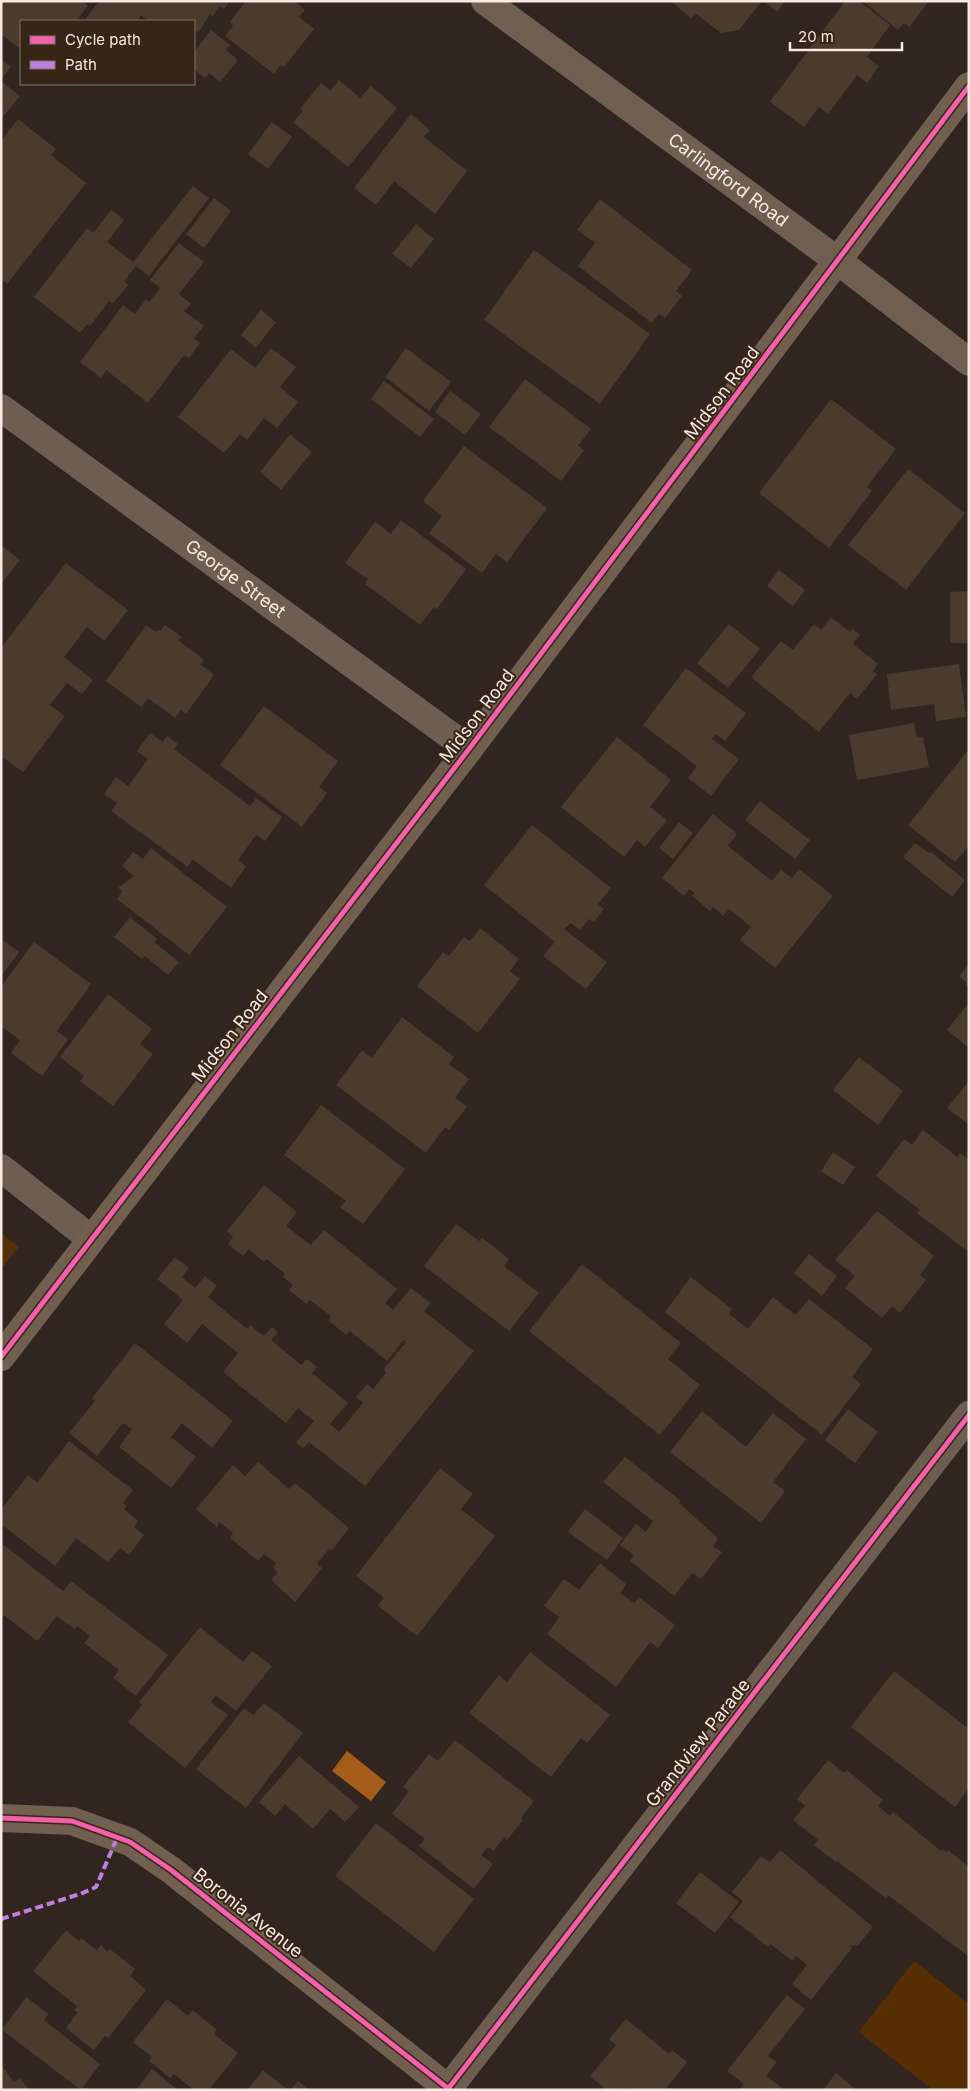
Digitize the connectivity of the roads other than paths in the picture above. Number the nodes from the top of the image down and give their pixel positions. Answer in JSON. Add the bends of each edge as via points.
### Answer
{"nodes":[{"id":1,"x":485,"y":1,"type":"edge"},
{"id":2,"x":969,"y":86,"type":"edge"},
{"id":3,"x":838,"y":261,"type":"junction"},
{"id":4,"x":969,"y":362,"type":"edge"},
{"id":5,"x":1,"y":408,"type":"edge"},
{"id":6,"x":469,"y":749,"type":"junction"},
{"id":7,"x":1,"y":1168,"type":"edge"},
{"id":8,"x":91,"y":1240,"type":"junction"},
{"id":9,"x":1,"y":1357,"type":"edge"},
{"id":10,"x":969,"y":1415,"type":"edge"},
{"id":11,"x":1,"y":1818,"type":"edge"},
{"id":12,"x":449,"y":2089,"type":"edge"}],
"edges":[{"from":1,"to":3,"type":"main road","name":"Carlingford Road"},
{"from":2,"to":3,"type":"street","name":"Midson Road"},
{"from":3,"to":4,"type":"main road","name":"Carlingford Road"},
{"from":3,"to":6,"type":"street","name":"Midson Road"},
{"from":5,"to":6,"type":"street","name":"George Street"},
{"from":6,"to":8,"type":"street","name":"Midson Road"},
{"from":7,"to":8,"type":"street"},
{"from":8,"to":9,"type":"street","name":"Midson Road"},
{"from":10,"to":12,"type":"street","name":"Grandview Parade"},
{"from":11,"to":12,"type":"street","name":"Boronia Avenue","via":[[72,1821],[130,1842],[171,1870]]}]}
